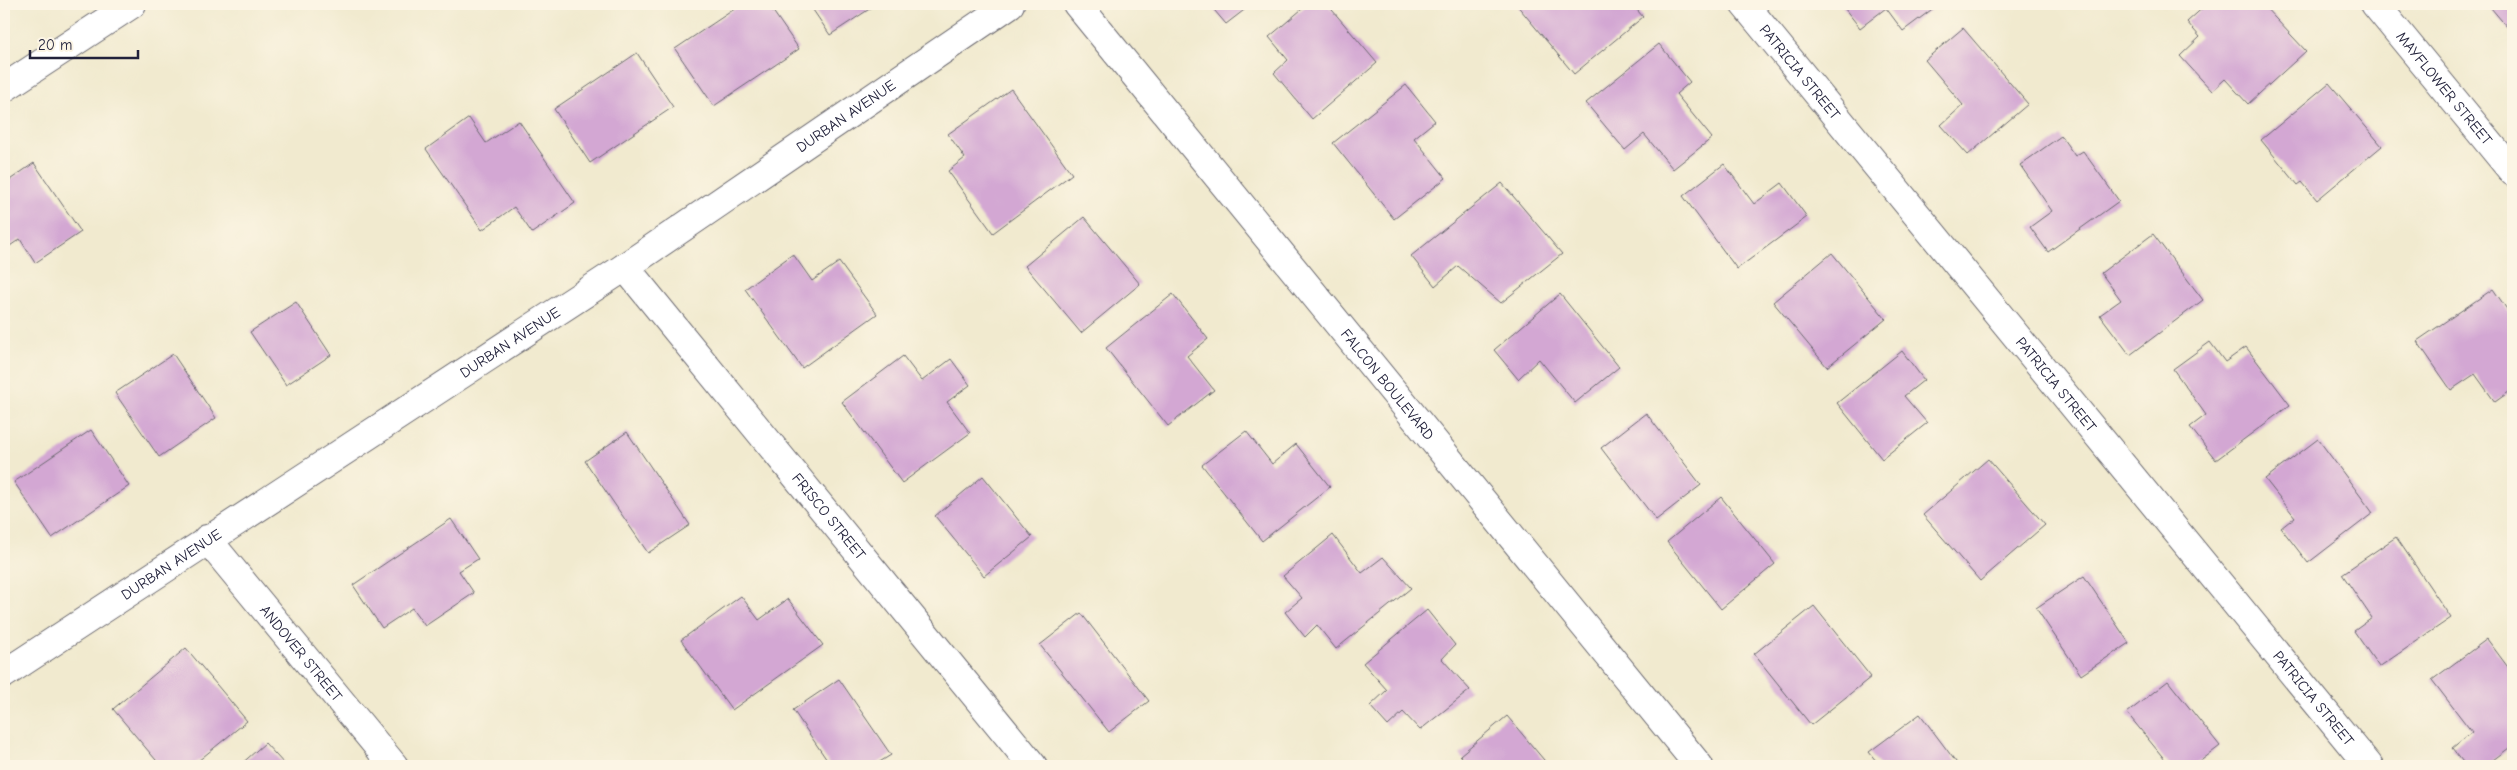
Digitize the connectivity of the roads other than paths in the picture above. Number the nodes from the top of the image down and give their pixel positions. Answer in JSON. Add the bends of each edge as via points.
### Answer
{"nodes":[{"id":1,"x":132,"y":4,"type":"edge"},
{"id":2,"x":1010,"y":4,"type":"edge"},
{"id":3,"x":1077,"y":4,"type":"edge"},
{"id":4,"x":1744,"y":4,"type":"edge"},
{"id":5,"x":2376,"y":4,"type":"edge"},
{"id":6,"x":4,"y":88,"type":"edge"},
{"id":7,"x":2513,"y":172,"type":"edge"},
{"id":8,"x":625,"y":267,"type":"junction"},
{"id":9,"x":207,"y":539,"type":"junction"},
{"id":10,"x":4,"y":674,"type":"edge"},
{"id":11,"x":394,"y":766,"type":"edge"},
{"id":12,"x":1033,"y":766,"type":"edge"},
{"id":13,"x":1699,"y":766,"type":"edge"},
{"id":14,"x":2369,"y":766,"type":"edge"}],
"edges":[{"from":1,"to":6,"type":"street"},
{"from":2,"to":8,"type":"street","name":"DURBAN AVENUE"},
{"from":3,"to":13,"type":"street","name":"FALCON BOULEVARD"},
{"from":4,"to":14,"type":"street","name":"PATRICIA STREET"},
{"from":5,"to":7,"type":"street","name":"MAYFLOWER STREET"},
{"from":8,"to":9,"type":"street","name":"DURBAN AVENUE"},
{"from":8,"to":12,"type":"street","name":"FRISCO STREET"},
{"from":9,"to":10,"type":"street","name":"DURBAN AVENUE"},
{"from":9,"to":11,"type":"street","name":"ANDOVER STREET"}]}
